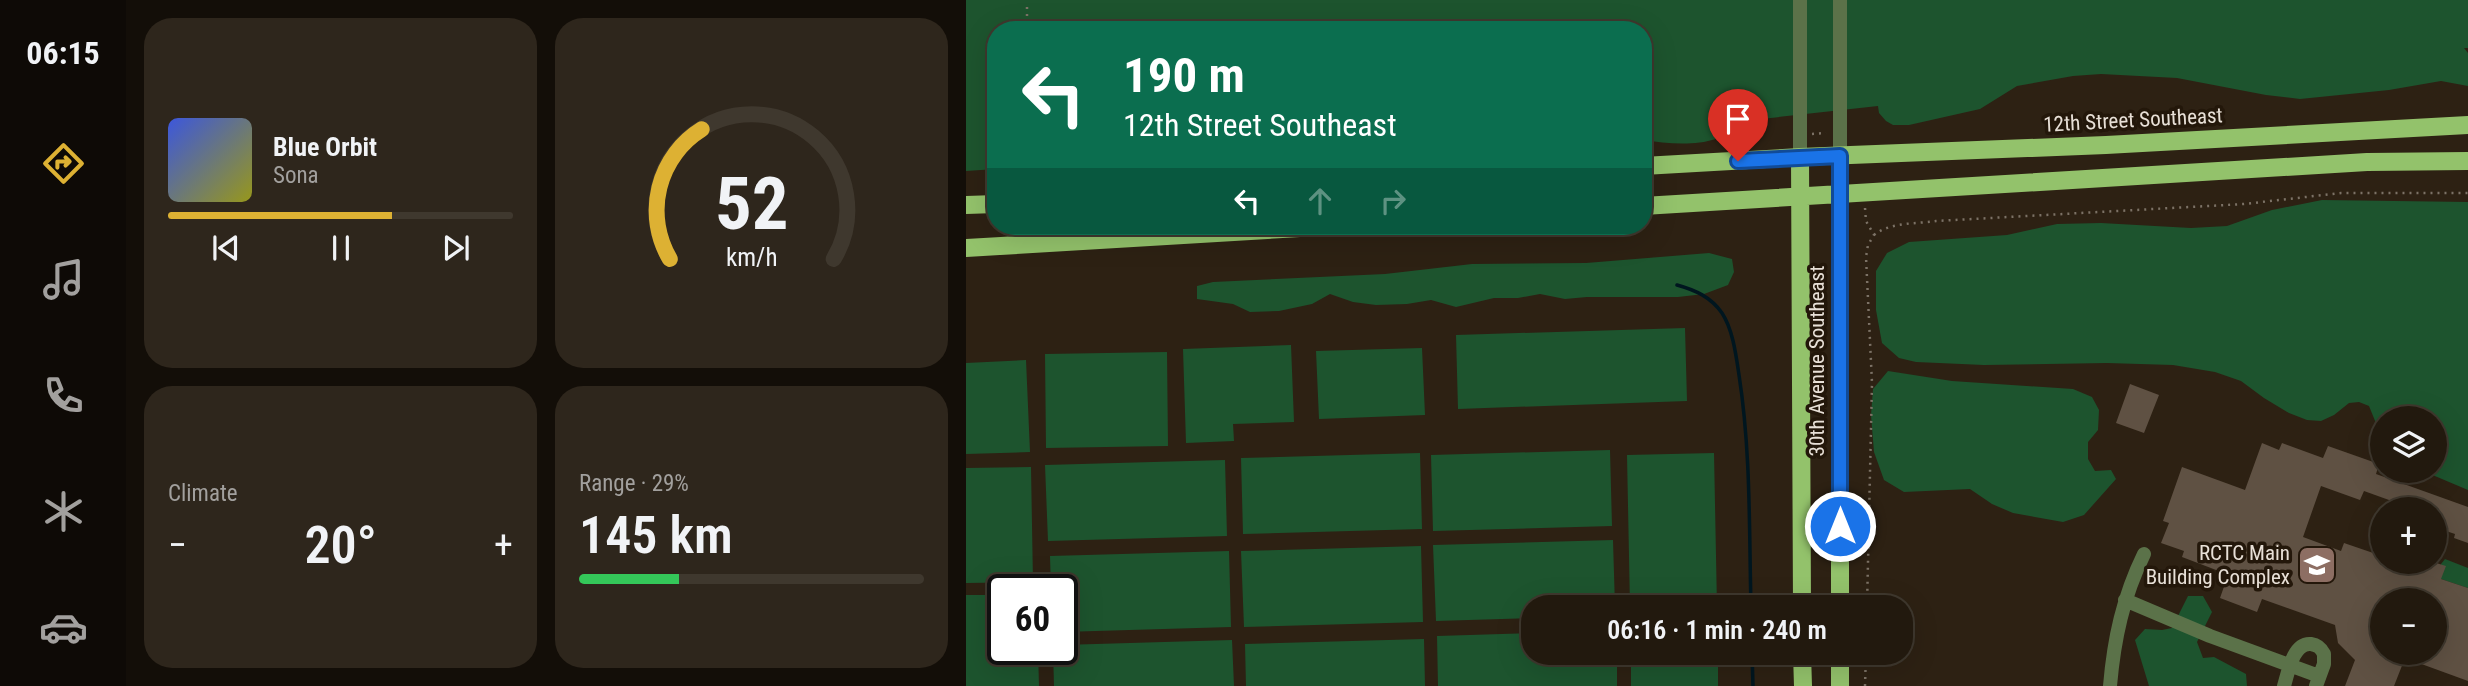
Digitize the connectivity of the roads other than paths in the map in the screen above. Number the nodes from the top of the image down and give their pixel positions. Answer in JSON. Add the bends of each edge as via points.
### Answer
{"nodes":[{"id":1,"x":1800,"y":0,"type":"edge"},
{"id":2,"x":1840,"y":0,"type":"edge"},
{"id":3,"x":2468,"y":125,"type":"edge"},
{"id":4,"x":1840,"y":156,"type":"junction"},
{"id":5,"x":1800,"y":157,"type":"junction"},
{"id":6,"x":2468,"y":161,"type":"edge"},
{"id":7,"x":1652,"y":165,"type":"edge"},
{"id":8,"x":1840,"y":196,"type":"junction"},
{"id":9,"x":1801,"y":198,"type":"junction"},
{"id":10,"x":987,"y":204,"type":"edge"},
{"id":11,"x":966,"y":205,"type":"edge"},
{"id":12,"x":1652,"y":206,"type":"edge"},
{"id":13,"x":1183,"y":235,"type":"edge"},
{"id":14,"x":966,"y":248,"type":"edge"},
{"id":15,"x":2144,"y":554,"type":"dead end"},
{"id":16,"x":1802,"y":595,"type":"edge"},
{"id":17,"x":1840,"y":595,"type":"edge"},
{"id":18,"x":2125,"y":600,"type":"junction"},
{"id":19,"x":1802,"y":665,"type":"edge"},
{"id":20,"x":1840,"y":665,"type":"edge"},
{"id":21,"x":2291,"y":666,"type":"junction"},
{"id":22,"x":2318,"y":681,"type":"edge"},
{"id":23,"x":1803,"y":686,"type":"edge"},
{"id":24,"x":1840,"y":686,"type":"edge"},
{"id":25,"x":2110,"y":686,"type":"edge"},
{"id":26,"x":2284,"y":686,"type":"edge"}],
"edges":[{"from":1,"to":5,"type":"street"},
{"from":2,"to":4,"type":"street"},
{"from":3,"to":4,"type":"main road","name":"12th Street Southeast"},
{"from":4,"to":5,"type":"main road","name":"12th Street Southeast"},
{"from":4,"to":8,"type":"main road","name":"30th Avenue Southeast"},
{"from":5,"to":7,"type":"main road","name":"12th Street Southeast"},
{"from":5,"to":9,"type":"main road","name":"30th Avenue Southeast"},
{"from":6,"to":8,"type":"main road","via":[[2367,162]]},
{"from":8,"to":9,"type":"main road"},
{"from":8,"to":17,"type":"main road","name":"30th Avenue Southeast"},
{"from":9,"to":12,"type":"main road"},
{"from":9,"to":16,"type":"main road","name":"30th Avenue Southeast"},
{"from":10,"to":11,"type":"main road"},
{"from":13,"to":14,"type":"main road"},
{"from":15,"to":18,"type":"street"},
{"from":18,"to":21,"type":"street"},
{"from":18,"to":25,"type":"street"},
{"from":19,"to":23,"type":"main road"},
{"from":20,"to":24,"type":"main road"},
{"from":21,"to":22,"type":"street"},
{"from":21,"to":22,"type":"street","via":[[2298,649],[2314,644],[2325,654]]},
{"from":21,"to":26,"type":"street"}]}
